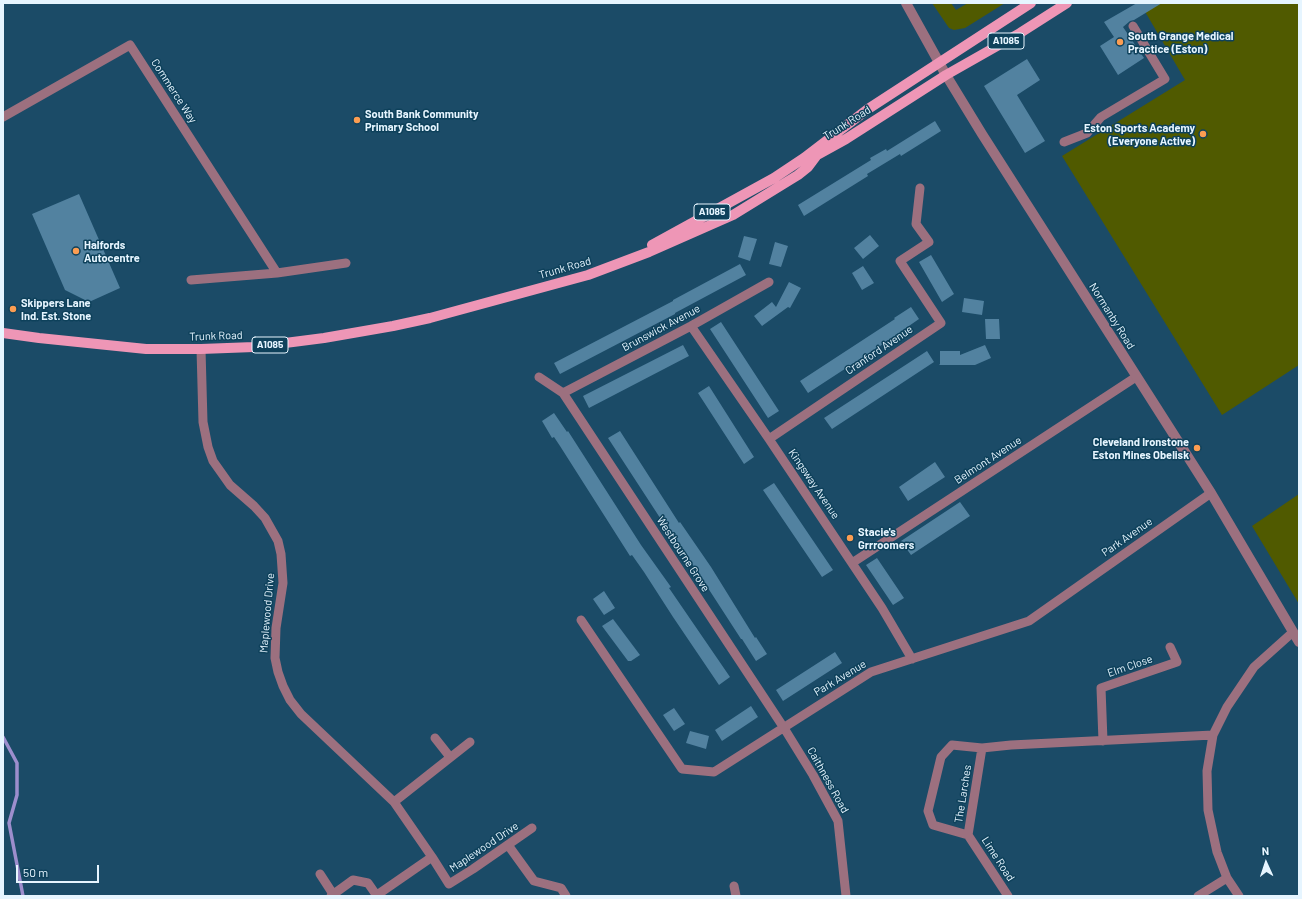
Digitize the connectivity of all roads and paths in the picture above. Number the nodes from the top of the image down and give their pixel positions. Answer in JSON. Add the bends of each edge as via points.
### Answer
{"nodes":[{"id":1,"x":906,"y":3,"type":"edge"},
{"id":2,"x":1031,"y":3,"type":"edge"},
{"id":3,"x":1067,"y":3,"type":"edge"},
{"id":4,"x":1134,"y":26,"type":"dead end"},
{"id":5,"x":938,"y":62,"type":"junction"},
{"id":6,"x":946,"y":75,"type":"junction"},
{"id":7,"x":3,"y":117,"type":"edge"},
{"id":8,"x":1064,"y":142,"type":"dead end"},
{"id":9,"x":920,"y":188,"type":"dead end"},
{"id":10,"x":346,"y":263,"type":"dead end"},
{"id":11,"x":618,"y":264,"type":"junction"},
{"id":12,"x":277,"y":273,"type":"junction"},
{"id":13,"x":191,"y":280,"type":"dead end"},
{"id":14,"x":769,"y":282,"type":"dead end"},
{"id":15,"x":691,"y":326,"type":"junction"},
{"id":16,"x":3,"y":333,"type":"edge"},
{"id":17,"x":201,"y":349,"type":"junction"},
{"id":18,"x":1136,"y":376,"type":"junction"},
{"id":19,"x":539,"y":377,"type":"dead end"},
{"id":20,"x":562,"y":393,"type":"junction"},
{"id":21,"x":769,"y":439,"type":"junction"},
{"id":22,"x":1211,"y":494,"type":"junction"},
{"id":23,"x":852,"y":563,"type":"junction"},
{"id":24,"x":581,"y":620,"type":"dead end"},
{"id":25,"x":1293,"y":632,"type":"junction"},
{"id":26,"x":1299,"y":642,"type":"edge"},
{"id":27,"x":1170,"y":647,"type":"dead end"},
{"id":28,"x":912,"y":658,"type":"junction"},
{"id":29,"x":784,"y":728,"type":"junction"},
{"id":30,"x":1213,"y":735,"type":"junction"},
{"id":31,"x":435,"y":738,"type":"dead end"},
{"id":32,"x":1103,"y":741,"type":"junction"},
{"id":33,"x":470,"y":742,"type":"dead end"},
{"id":34,"x":982,"y":748,"type":"junction"},
{"id":35,"x":450,"y":757,"type":"junction"},
{"id":36,"x":394,"y":802,"type":"junction"},
{"id":37,"x":532,"y":828,"type":"dead end"},
{"id":38,"x":968,"y":834,"type":"junction"},
{"id":39,"x":508,"y":845,"type":"junction"},
{"id":40,"x":432,"y":857,"type":"junction"},
{"id":41,"x":320,"y":874,"type":"dead end"},
{"id":42,"x":1227,"y":878,"type":"junction"},
{"id":43,"x":734,"y":886,"type":"dead end"},
{"id":44,"x":332,"y":895,"type":"edge"},
{"id":45,"x":377,"y":895,"type":"edge"},
{"id":46,"x":566,"y":896,"type":"edge"},
{"id":47,"x":736,"y":896,"type":"edge"},
{"id":48,"x":846,"y":896,"type":"edge"},
{"id":49,"x":1008,"y":896,"type":"edge"},
{"id":50,"x":1198,"y":896,"type":"edge"},
{"id":51,"x":1238,"y":896,"type":"edge"}],
"edges":[{"from":1,"to":5,"type":"street","name":"Normanby Road"},
{"from":2,"to":5,"type":"main road","number":"A1085"},
{"from":3,"to":6,"type":"main road","name":"Trunk Road","number":"A1085"},
{"from":4,"to":8,"type":"street","via":[[1166,79],[1102,117],[1087,133]]},
{"from":5,"to":6,"type":"street","name":"Normanby Road"},
{"from":5,"to":11,"type":"main road","number":"A1085","via":[[868,109],[774,178]]},
{"from":6,"to":11,"type":"main road","name":"Trunk Road","number":"A1085","via":[[817,155],[798,175],[733,215]]},
{"from":6,"to":18,"type":"street","name":"Normanby Road"},
{"from":7,"to":12,"type":"street","name":"Commerce Way","via":[[130,45]]},
{"from":9,"to":21,"type":"street","name":"Cranford Avenue","via":[[916,224],[929,242],[900,261],[941,323]]},
{"from":10,"to":12,"type":"street"},
{"from":11,"to":17,"type":"main road","name":"Trunk Road","number":"A1085","via":[[588,275],[393,326],[254,347]]},
{"from":12,"to":13,"type":"street"},
{"from":14,"to":15,"type":"street","name":"Brunswick Avenue"},
{"from":15,"to":20,"type":"street","name":"Brunswick Avenue"},
{"from":15,"to":21,"type":"street","name":"Kingsway Avenue"},
{"from":16,"to":17,"type":"main road","name":"Trunk Road","number":"A1085","via":[[146,349]]},
{"from":17,"to":36,"type":"street","name":"Maplewood Drive","via":[[203,422],[213,461],[230,485],[265,518],[278,541],[283,583],[276,628],[275,658],[283,686],[301,714]]},
{"from":18,"to":22,"type":"street","name":"Normanby Road"},
{"from":18,"to":23,"type":"street","name":"Belmont Avenue"},
{"from":19,"to":20,"type":"street"},
{"from":20,"to":29,"type":"street","name":"Westbourne Grove"},
{"from":21,"to":23,"type":"street","name":"Kingsway Avenue"},
{"from":22,"to":25,"type":"street","name":"Normanby Road"},
{"from":22,"to":28,"type":"street","name":"Park Avenue","via":[[1029,621]]},
{"from":23,"to":28,"type":"street","name":"Kingsway Avenue"},
{"from":24,"to":29,"type":"street","name":"Park Avenue","via":[[682,770],[714,772]]},
{"from":25,"to":26,"type":"street","name":"Normanby Road"},
{"from":25,"to":30,"type":"street","via":[[1254,667],[1227,707]]},
{"from":27,"to":32,"type":"street","name":"Elm Close","via":[[1177,662],[1101,688]]},
{"from":28,"to":29,"type":"street","name":"Park Avenue","via":[[871,672]]},
{"from":29,"to":48,"type":"street","name":"Caithness Road","via":[[838,821]]},
{"from":30,"to":32,"type":"street","name":"The Larches"},
{"from":30,"to":42,"type":"street","via":[[1207,771],[1208,810],[1217,852]]},
{"from":31,"to":35,"type":"street"},
{"from":32,"to":34,"type":"street","name":"The Larches"},
{"from":33,"to":35,"type":"street"},
{"from":34,"to":38,"type":"street","name":"The Larches"},
{"from":34,"to":38,"type":"street","name":"The Larches","via":[[952,745],[941,757],[928,811],[933,825]]},
{"from":35,"to":36,"type":"street"},
{"from":36,"to":40,"type":"street","name":"Maplewood Drive"},
{"from":37,"to":39,"type":"street","name":"Maplewood Drive"},
{"from":38,"to":49,"type":"street","name":"Lime Road"},
{"from":39,"to":40,"type":"street","name":"Maplewood Drive","via":[[449,884]]},
{"from":39,"to":46,"type":"street","via":[[534,881],[561,888]]},
{"from":40,"to":45,"type":"street"},
{"from":41,"to":44,"type":"street"},
{"from":42,"to":50,"type":"street"},
{"from":42,"to":51,"type":"street"},
{"from":43,"to":47,"type":"street"},
{"from":44,"to":45,"type":"street","via":[[353,880],[368,883]]}]}
